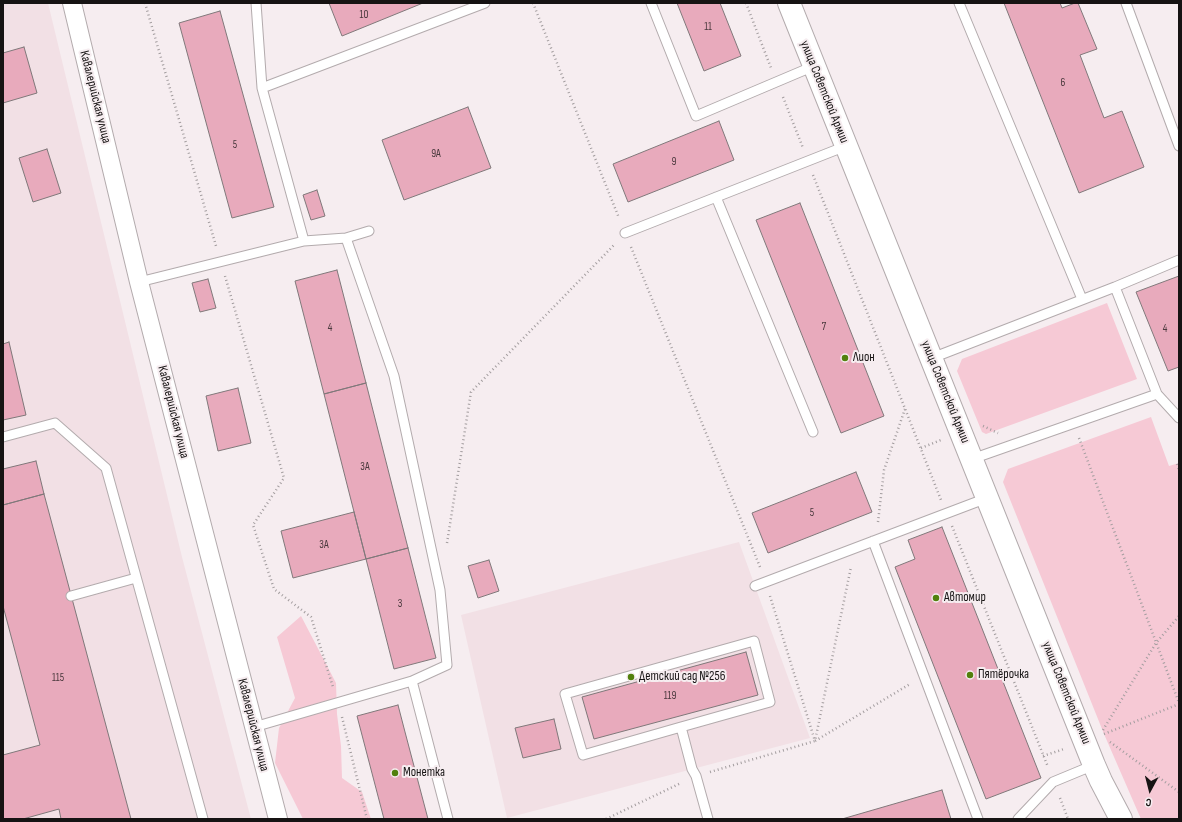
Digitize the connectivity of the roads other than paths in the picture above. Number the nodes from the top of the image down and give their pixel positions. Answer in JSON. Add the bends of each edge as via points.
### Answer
{"nodes":[{"id":1,"x":72,"y":3,"type":"edge"},
{"id":2,"x":256,"y":3,"type":"edge"},
{"id":3,"x":485,"y":3,"type":"edge"},
{"id":4,"x":651,"y":3,"type":"edge"},
{"id":5,"x":789,"y":3,"type":"edge"},
{"id":6,"x":959,"y":3,"type":"edge"},
{"id":7,"x":1126,"y":3,"type":"edge"},
{"id":8,"x":814,"y":66,"type":"junction"},
{"id":9,"x":262,"y":88,"type":"junction"},
{"id":10,"x":846,"y":146,"type":"junction"},
{"id":11,"x":1179,"y":146,"type":"edge"},
{"id":12,"x":716,"y":197,"type":"junction"},
{"id":13,"x":369,"y":231,"type":"dead end"},
{"id":14,"x":625,"y":233,"type":"road end"},
{"id":15,"x":346,"y":238,"type":"junction"},
{"id":16,"x":304,"y":241,"type":"junction"},
{"id":17,"x":1179,"y":260,"type":"edge"},
{"id":18,"x":139,"y":282,"type":"junction"},
{"id":19,"x":1115,"y":287,"type":"junction"},
{"id":20,"x":1082,"y":299,"type":"junction"},
{"id":21,"x":932,"y":358,"type":"junction"},
{"id":22,"x":1157,"y":394,"type":"junction"},
{"id":23,"x":1179,"y":418,"type":"edge"},
{"id":24,"x":813,"y":432,"type":"dead end"},
{"id":25,"x":3,"y":437,"type":"edge"},
{"id":26,"x":972,"y":459,"type":"junction"},
{"id":27,"x":987,"y":498,"type":"junction"},
{"id":28,"x":873,"y":540,"type":"junction"},
{"id":29,"x":136,"y":578,"type":"junction"},
{"id":30,"x":755,"y":586,"type":"dead end"},
{"id":31,"x":71,"y":596,"type":"dead end"},
{"id":32,"x":412,"y":681,"type":"junction"},
{"id":33,"x":254,"y":727,"type":"junction"},
{"id":34,"x":681,"y":727,"type":"junction"},
{"id":35,"x":1098,"y":773,"type":"junction"},
{"id":36,"x":203,"y":819,"type":"edge"},
{"id":37,"x":278,"y":819,"type":"edge"},
{"id":38,"x":448,"y":819,"type":"edge"},
{"id":39,"x":708,"y":819,"type":"edge"},
{"id":40,"x":978,"y":819,"type":"edge"},
{"id":41,"x":1018,"y":819,"type":"edge"},
{"id":42,"x":1111,"y":819,"type":"edge"},
{"id":43,"x":1121,"y":819,"type":"edge"}],
"edges":[{"from":1,"to":18,"type":"street","name":"Кавалерийская улица"},
{"from":2,"to":9,"type":"lane"},
{"from":3,"to":9,"type":"lane"},
{"from":4,"to":8,"type":"lane","via":[[696,116]]},
{"from":5,"to":8,"type":"street","name":"улица Советской Армии"},
{"from":6,"to":20,"type":"lane"},
{"from":7,"to":11,"type":"lane"},
{"from":8,"to":10,"type":"street","name":"улица Советской Армии"},
{"from":9,"to":16,"type":"lane"},
{"from":10,"to":12,"type":"lane"},
{"from":10,"to":21,"type":"street","name":"улица Советской Армии"},
{"from":12,"to":14,"type":"lane"},
{"from":12,"to":24,"type":"lane"},
{"from":13,"to":15,"type":"lane"},
{"from":15,"to":16,"type":"lane"},
{"from":15,"to":32,"type":"lane","via":[[394,376],[440,590],[447,665]]},
{"from":16,"to":18,"type":"lane"},
{"from":17,"to":19,"type":"lane"},
{"from":18,"to":33,"type":"street","name":"Кавалерийская улица"},
{"from":19,"to":20,"type":"lane"},
{"from":19,"to":22,"type":"lane"},
{"from":20,"to":21,"type":"lane"},
{"from":21,"to":26,"type":"street","name":"улица Советской Армии"},
{"from":22,"to":23,"type":"lane"},
{"from":22,"to":26,"type":"lane"},
{"from":25,"to":29,"type":"lane","via":[[55,424],[106,468]]},
{"from":26,"to":27,"type":"street","name":"улица Советской Армии"},
{"from":27,"to":28,"type":"lane"},
{"from":27,"to":35,"type":"street","name":"улица Советской Армии"},
{"from":28,"to":30,"type":"lane"},
{"from":28,"to":40,"type":"lane"},
{"from":29,"to":31,"type":"lane"},
{"from":29,"to":36,"type":"lane"},
{"from":32,"to":33,"type":"lane"},
{"from":32,"to":38,"type":"lane"},
{"from":33,"to":37,"type":"street","name":"Кавалерийская улица"},
{"from":34,"to":34,"type":"lane","via":[[583,755],[565,694],[754,641],[770,702]]},
{"from":34,"to":39,"type":"lane"},
{"from":35,"to":41,"type":"lane","via":[[1053,782]]},
{"from":35,"to":42,"type":"street","name":"улица Советской Армии"},
{"from":35,"to":43,"type":"street","name":"улица Советской Армии"}]}
